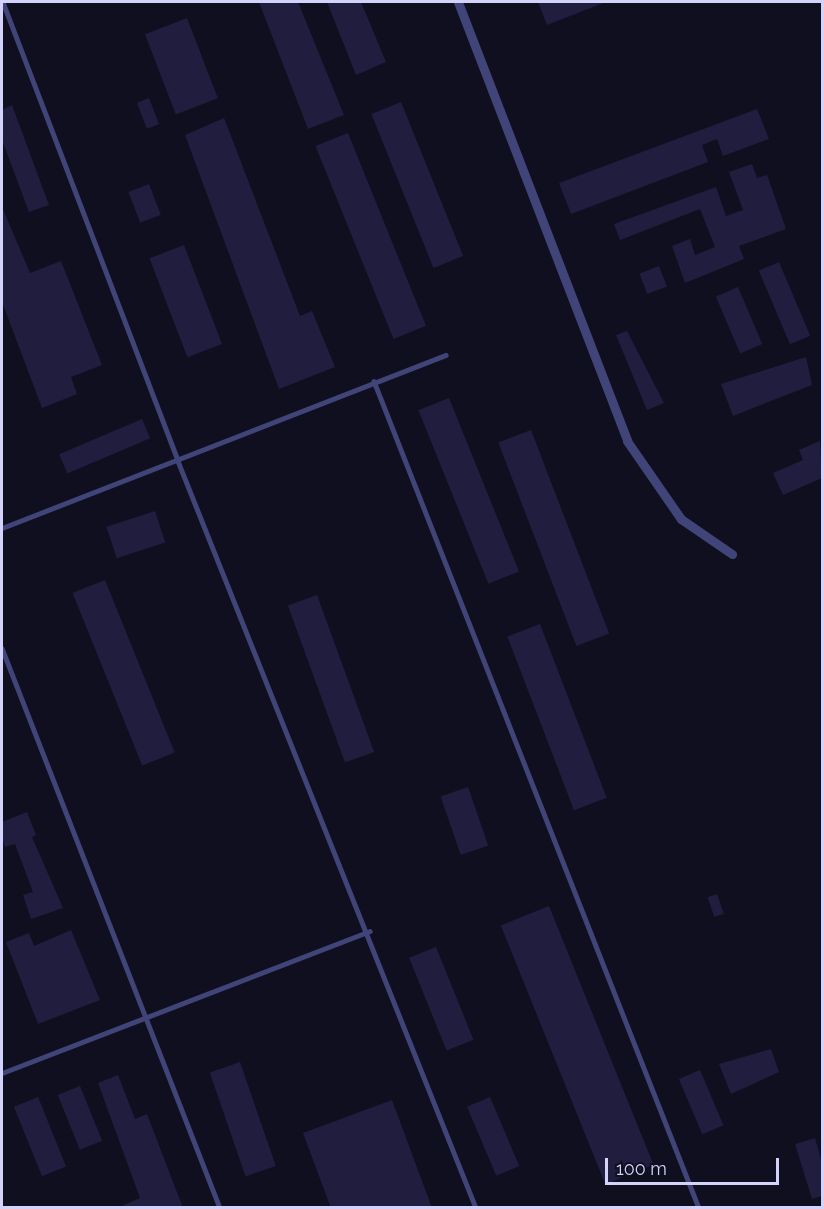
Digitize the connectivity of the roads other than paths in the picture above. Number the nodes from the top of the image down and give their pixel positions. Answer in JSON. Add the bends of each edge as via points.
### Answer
{"nodes":[{"id":1,"x":3,"y":2,"type":"edge"},
{"id":2,"x":458,"y":2,"type":"edge"},
{"id":3,"x":445,"y":355,"type":"dead end"},
{"id":4,"x":374,"y":381,"type":"junction"},
{"id":5,"x":178,"y":461,"type":"junction"},
{"id":6,"x":2,"y":528,"type":"edge"},
{"id":7,"x":732,"y":554,"type":"dead end"},
{"id":8,"x":2,"y":648,"type":"edge"},
{"id":9,"x":370,"y":931,"type":"junction"},
{"id":10,"x":146,"y":1018,"type":"junction"},
{"id":11,"x":2,"y":1073,"type":"edge"},
{"id":12,"x":220,"y":1208,"type":"edge"},
{"id":13,"x":476,"y":1208,"type":"edge"},
{"id":14,"x":699,"y":1208,"type":"edge"}],
"edges":[{"from":1,"to":5,"type":"lane"},
{"from":2,"to":7,"type":"street","via":[[627,441],[681,519]]},
{"from":3,"to":4,"type":"lane"},
{"from":4,"to":5,"type":"lane"},
{"from":4,"to":14,"type":"lane"},
{"from":5,"to":6,"type":"lane"},
{"from":5,"to":9,"type":"lane"},
{"from":8,"to":10,"type":"lane"},
{"from":9,"to":10,"type":"lane"},
{"from":9,"to":13,"type":"lane"},
{"from":10,"to":11,"type":"lane"},
{"from":10,"to":12,"type":"lane"}]}
